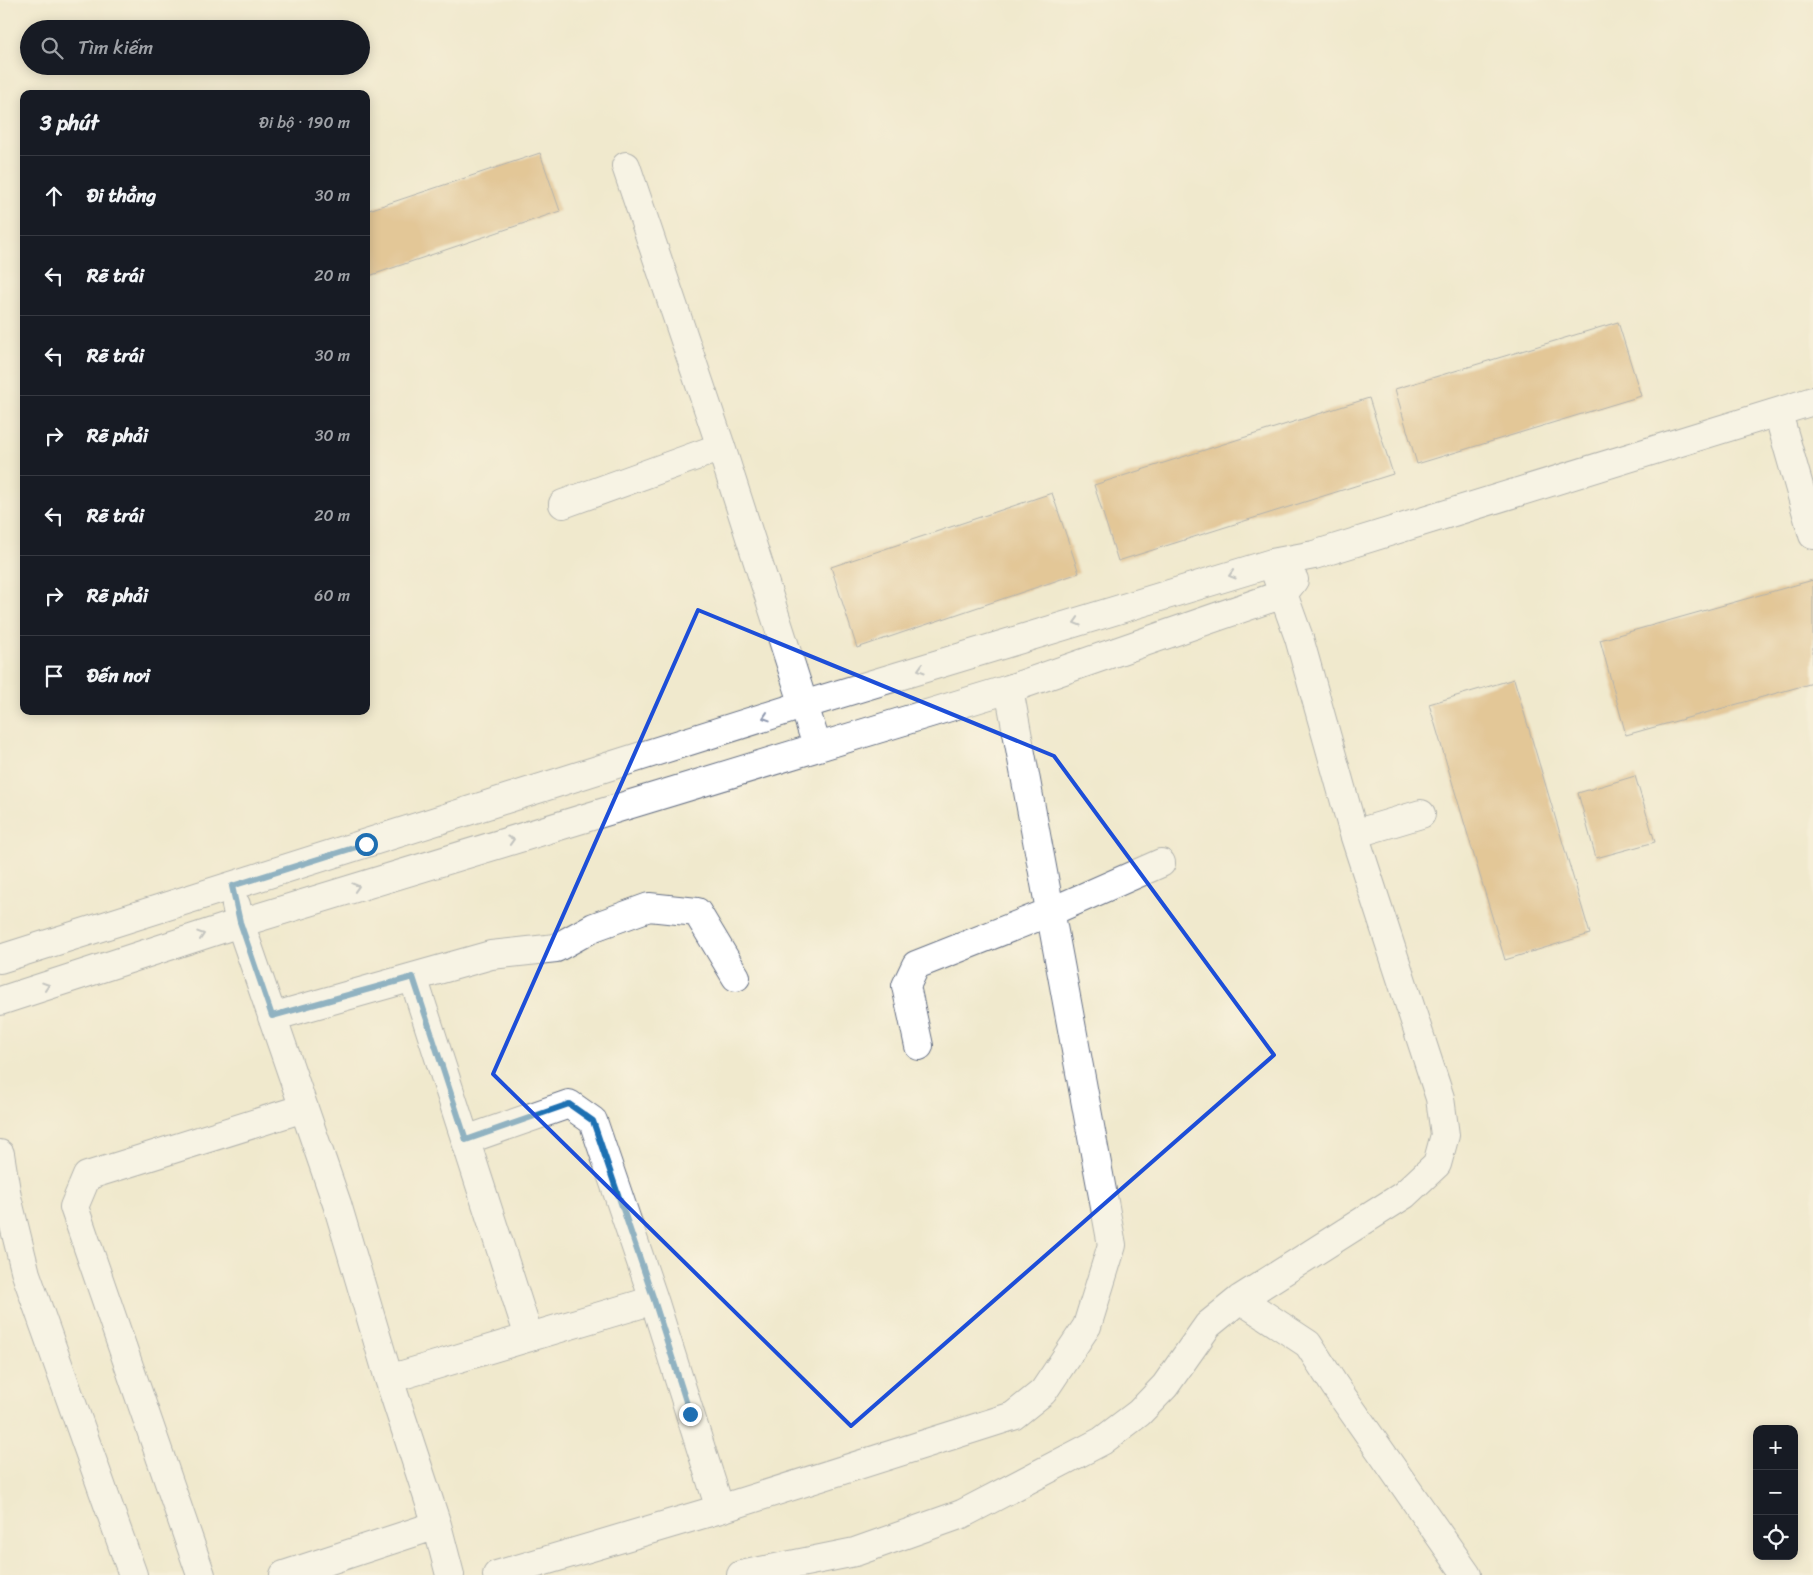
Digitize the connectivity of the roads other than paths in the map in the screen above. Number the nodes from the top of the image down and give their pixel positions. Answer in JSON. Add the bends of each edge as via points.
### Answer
{"nodes":[{"id":1,"x":626,"y":166,"type":"dead end"},
{"id":2,"x":1813,"y":401,"type":"edge"},
{"id":3,"x":1778,"y":414,"type":"junction"},
{"id":4,"x":721,"y":446,"type":"junction"},
{"id":5,"x":563,"y":504,"type":"dead end"},
{"id":6,"x":1813,"y":535,"type":"edge"},
{"id":7,"x":1314,"y":555,"type":"junction"},
{"id":8,"x":1272,"y":563,"type":"junction"},
{"id":9,"x":1283,"y":594,"type":"junction"},
{"id":10,"x":1009,"y":689,"type":"junction"},
{"id":11,"x":803,"y":705,"type":"junction"},
{"id":12,"x":817,"y":746,"type":"junction"},
{"id":13,"x":1421,"y":814,"type":"dead end"},
{"id":14,"x":1354,"y":834,"type":"junction"},
{"id":15,"x":1162,"y":863,"type":"dead end"},
{"id":16,"x":232,"y":886,"type":"junction"},
{"id":17,"x":1050,"y":912,"type":"junction"},
{"id":18,"x":240,"y":922,"type":"junction"},
{"id":19,"x":0,"y":959,"type":"edge"},
{"id":20,"x":413,"y":977,"type":"junction"},
{"id":21,"x":736,"y":977,"type":"dead end"},
{"id":22,"x":0,"y":1001,"type":"edge"},
{"id":23,"x":272,"y":1016,"type":"junction"},
{"id":24,"x":919,"y":1046,"type":"dead end"},
{"id":25,"x":304,"y":1108,"type":"junction"},
{"id":26,"x":466,"y":1140,"type":"junction"},
{"id":27,"x":0,"y":1154,"type":"edge"},
{"id":28,"x":1240,"y":1299,"type":"junction"},
{"id":29,"x":654,"y":1300,"type":"junction"},
{"id":30,"x":530,"y":1337,"type":"junction"},
{"id":31,"x":389,"y":1379,"type":"junction"},
{"id":32,"x":720,"y":1509,"type":"junction"},
{"id":33,"x":437,"y":1525,"type":"junction"},
{"id":34,"x":133,"y":1575,"type":"edge"},
{"id":35,"x":201,"y":1575,"type":"edge"},
{"id":36,"x":284,"y":1575,"type":"edge"},
{"id":37,"x":450,"y":1575,"type":"edge"},
{"id":38,"x":497,"y":1575,"type":"edge"},
{"id":39,"x":741,"y":1575,"type":"edge"},
{"id":40,"x":1467,"y":1575,"type":"edge"}],
"edges":[{"from":1,"to":4,"type":"street"},
{"from":2,"to":3,"type":"street"},
{"from":3,"to":6,"type":"street"},
{"from":3,"to":7,"type":"street"},
{"from":4,"to":5,"type":"street"},
{"from":4,"to":11,"type":"street"},
{"from":7,"to":8,"type":"street"},
{"from":7,"to":9,"type":"street"},
{"from":8,"to":9,"type":"street"},
{"from":8,"to":11,"type":"street","one_way":true},
{"from":9,"to":10,"type":"street"},
{"from":9,"to":14,"type":"street","via":[[1299,638]]},
{"from":10,"to":12,"type":"street"},
{"from":10,"to":17,"type":"street"},
{"from":11,"to":12,"type":"street"},
{"from":11,"to":16,"type":"street","one_way":true},
{"from":18,"to":12,"type":"street","one_way":true},
{"from":13,"to":14,"type":"street"},
{"from":14,"to":28,"type":"street","via":[[1440,1098],[1445,1135],[1437,1164],[1404,1195]]},
{"from":15,"to":17,"type":"street"},
{"from":16,"to":18,"type":"street"},
{"from":16,"to":19,"type":"street"},
{"from":17,"to":24,"type":"street","via":[[916,965],[906,986]]},
{"from":17,"to":32,"type":"street","via":[[1112,1245],[1087,1326],[1042,1392],[1013,1416]]},
{"from":22,"to":18,"type":"street","one_way":true},
{"from":18,"to":23,"type":"street"},
{"from":20,"to":21,"type":"street","via":[[491,955],[556,948],[594,927],[649,908],[697,912]]},
{"from":20,"to":23,"type":"street"},
{"from":20,"to":26,"type":"street"},
{"from":23,"to":25,"type":"street"},
{"from":25,"to":31,"type":"street","via":[[337,1204]]},
{"from":25,"to":35,"type":"street","via":[[87,1176],[74,1207]]},
{"from":26,"to":29,"type":"street","via":[[569,1104],[593,1121]]},
{"from":26,"to":30,"type":"street"},
{"from":27,"to":34,"type":"street","via":[[26,1274]]},
{"from":28,"to":39,"type":"street","via":[[1208,1324],[1165,1386],[1139,1413],[1102,1441],[962,1514],[855,1552]]},
{"from":28,"to":40,"type":"street","via":[[1308,1344]]},
{"from":29,"to":30,"type":"street"},
{"from":29,"to":32,"type":"street"},
{"from":30,"to":31,"type":"street"},
{"from":31,"to":33,"type":"street"},
{"from":32,"to":38,"type":"street"},
{"from":33,"to":36,"type":"street"},
{"from":33,"to":37,"type":"street"}]}
